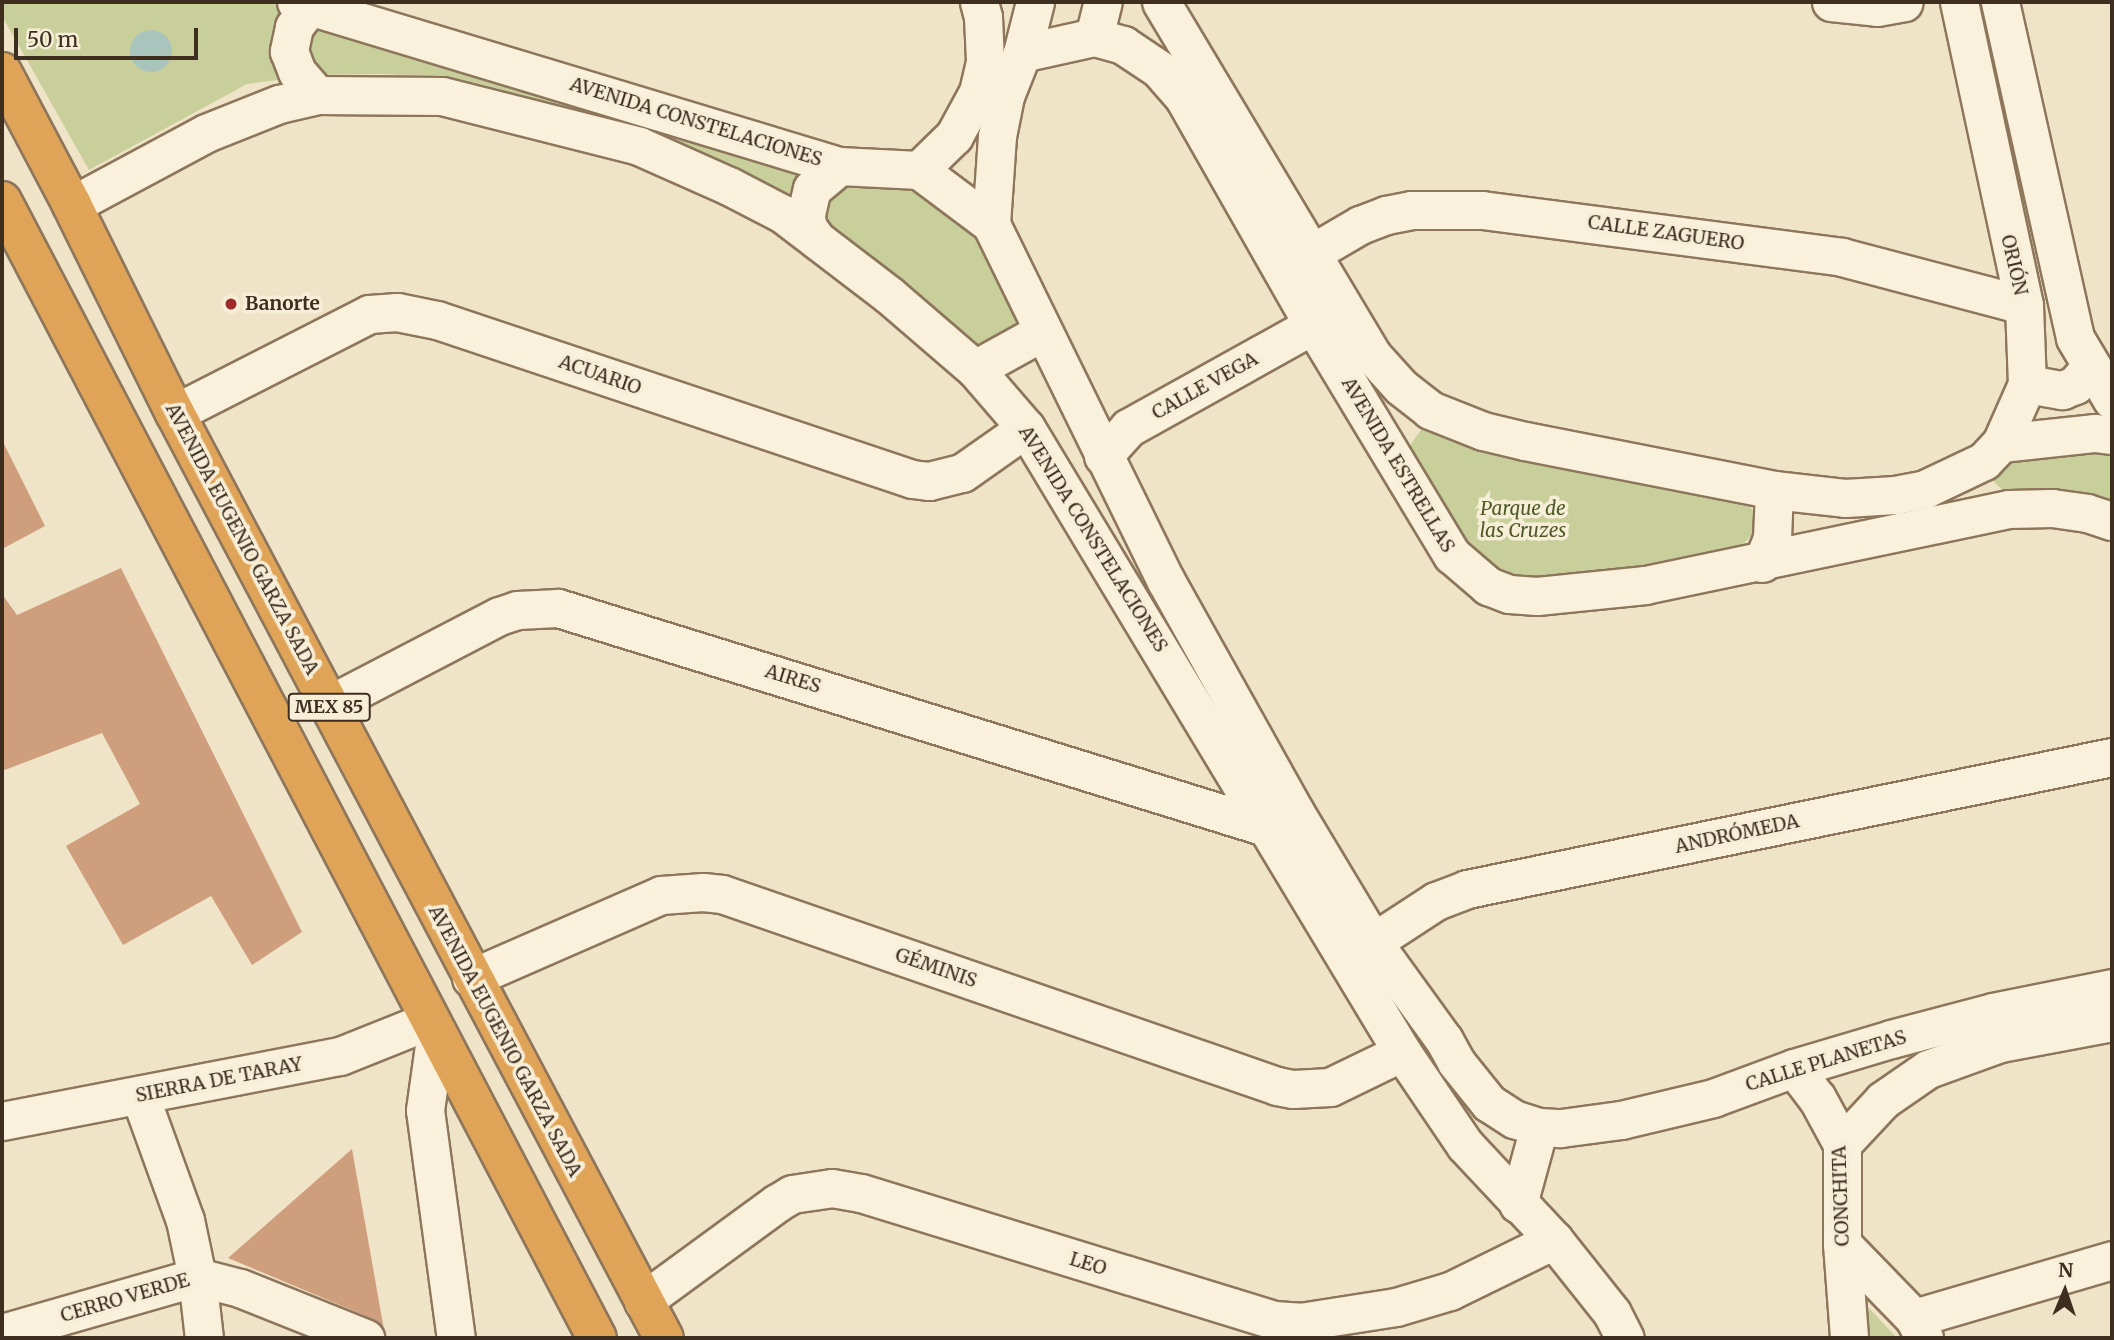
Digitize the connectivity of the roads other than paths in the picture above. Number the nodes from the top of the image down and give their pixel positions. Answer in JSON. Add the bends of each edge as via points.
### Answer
{"nodes":[{"id":1,"x":979,"y":2,"type":"edge"},
{"id":2,"x":1035,"y":2,"type":"edge"},
{"id":3,"x":1103,"y":2,"type":"edge"},
{"id":4,"x":1161,"y":2,"type":"edge"},
{"id":5,"x":1832,"y":2,"type":"edge"},
{"id":6,"x":1904,"y":2,"type":"edge"},
{"id":7,"x":1959,"y":2,"type":"edge"},
{"id":8,"x":2000,"y":2,"type":"edge"},
{"id":9,"x":302,"y":4,"type":"edge"},
{"id":10,"x":1094,"y":37,"type":"junction"},
{"id":11,"x":1022,"y":53,"type":"junction"},
{"id":12,"x":2,"y":72,"type":"edge"},
{"id":13,"x":317,"y":95,"type":"junction"},
{"id":14,"x":839,"y":166,"type":"junction"},
{"id":15,"x":919,"y":170,"type":"junction"},
{"id":16,"x":2,"y":201,"type":"edge"},
{"id":17,"x":72,"y":205,"type":"junction"},
{"id":18,"x":991,"y":224,"type":"junction"},
{"id":19,"x":817,"y":240,"type":"junction"},
{"id":20,"x":1312,"y":253,"type":"junction"},
{"id":21,"x":2024,"y":305,"type":"junction"},
{"id":22,"x":1313,"y":325,"type":"junction"},
{"id":23,"x":1042,"y":332,"type":"junction"},
{"id":24,"x":2091,"y":366,"type":"junction"},
{"id":25,"x":975,"y":369,"type":"junction"},
{"id":26,"x":2027,"y":384,"type":"junction"},
{"id":27,"x":2112,"y":400,"type":"edge"},
{"id":28,"x":1430,"y":410,"type":"junction"},
{"id":29,"x":175,"y":412,"type":"junction"},
{"id":30,"x":1026,"y":428,"type":"junction"},
{"id":31,"x":2112,"y":435,"type":"edge"},
{"id":32,"x":1993,"y":452,"type":"junction"},
{"id":33,"x":1392,"y":454,"type":"junction"},
{"id":34,"x":1103,"y":456,"type":"junction"},
{"id":35,"x":1774,"y":490,"type":"junction"},
{"id":36,"x":2010,"y":509,"type":"junction"},
{"id":37,"x":2112,"y":521,"type":"edge"},
{"id":38,"x":1762,"y":563,"type":"junction"},
{"id":39,"x":328,"y":705,"type":"junction"},
{"id":40,"x":2112,"y":757,"type":"edge"},
{"id":41,"x":1269,"y":828,"type":"junction"},
{"id":42,"x":1373,"y":942,"type":"junction"},
{"id":43,"x":471,"y":978,"type":"junction"},
{"id":44,"x":2112,"y":988,"type":"edge"},
{"id":45,"x":2112,"y":1022,"type":"edge"},
{"id":46,"x":433,"y":1026,"type":"junction"},
{"id":47,"x":1402,"y":1052,"type":"junction"},
{"id":48,"x":1794,"y":1068,"type":"junction"},
{"id":49,"x":140,"y":1096,"type":"junction"},
{"id":50,"x":2,"y":1121,"type":"edge"},
{"id":51,"x":1539,"y":1127,"type":"junction"},
{"id":52,"x":1842,"y":1144,"type":"junction"},
{"id":53,"x":1518,"y":1204,"type":"junction"},
{"id":54,"x":1554,"y":1240,"type":"junction"},
{"id":55,"x":1842,"y":1244,"type":"junction"},
{"id":56,"x":2112,"y":1260,"type":"edge"},
{"id":57,"x":197,"y":1277,"type":"junction"},
{"id":58,"x":643,"y":1301,"type":"junction"},
{"id":59,"x":1919,"y":1328,"type":"edge"},
{"id":60,"x":2,"y":1333,"type":"edge"},
{"id":61,"x":204,"y":1338,"type":"edge"},
{"id":62,"x":365,"y":1338,"type":"edge"},
{"id":63,"x":456,"y":1338,"type":"edge"},
{"id":64,"x":597,"y":1338,"type":"edge"},
{"id":65,"x":664,"y":1338,"type":"edge"},
{"id":66,"x":1625,"y":1338,"type":"edge"},
{"id":67,"x":1849,"y":1338,"type":"edge"}],
"edges":[{"from":1,"to":15,"type":"street","via":[[985,61],[978,92],[954,136]]},
{"from":2,"to":11,"type":"street"},
{"from":3,"to":10,"type":"street"},
{"from":4,"to":20,"type":"street","name":"AVENIDA ESTRELLAS"},
{"from":5,"to":6,"type":"street","via":[[1877,6]]},
{"from":7,"to":21,"type":"street","name":"ORIÓN"},
{"from":8,"to":24,"type":"street","via":[[2075,338]]},
{"from":9,"to":13,"type":"street","via":[[289,51],[297,72]]},
{"from":9,"to":14,"type":"street","name":"AVENIDA CONSTELACIONES"},
{"from":10,"to":11,"type":"street"},
{"from":10,"to":22,"type":"street","name":"AVENIDA ESTRELLAS","via":[[1143,56],[1184,98]]},
{"from":11,"to":18,"type":"street","via":[[1005,96],[997,136]]},
{"from":12,"to":17,"type":"highway","name":"AVENIDA EUGENIO GARZA SADA","number":"MEX 85"},
{"from":13,"to":17,"type":"street","name":"AVENIDA CONSTELACIONES","via":[[279,104],[206,134]]},
{"from":13,"to":19,"type":"street","name":"AVENIDA CONSTELACIONES","via":[[442,96],[639,146],[740,191],[783,214]]},
{"from":14,"to":15,"type":"street","name":"AVENIDA CONSTELACIONES"},
{"from":14,"to":19,"type":"street","via":[[812,190],[807,226]]},
{"from":15,"to":18,"type":"street","name":"AVENIDA CONSTELACIONES"},
{"from":16,"to":46,"type":"highway","number":"MEX 85"},
{"from":17,"to":29,"type":"highway","name":"AVENIDA EUGENIO GARZA SADA","number":"MEX 85"},
{"from":18,"to":23,"type":"street","name":"AVENIDA CONSTELACIONES"},
{"from":19,"to":25,"type":"street","name":"AVENIDA CONSTELACIONES"},
{"from":20,"to":21,"type":"street","name":"CALLE ZAGUERO","via":[[1386,215],[1411,210],[1482,211],[1842,257]]},
{"from":20,"to":28,"type":"street","name":"AVENIDA ESTRELLAS","via":[[1372,355]]},
{"from":21,"to":26,"type":"street","name":"ORIÓN"},
{"from":22,"to":33,"type":"street","name":"AVENIDA ESTRELLAS"},
{"from":22,"to":34,"type":"street","name":"CALLE VEGA","via":[[1128,428]]},
{"from":23,"to":25,"type":"street"},
{"from":23,"to":34,"type":"street","name":"AVENIDA CONSTELACIONES"},
{"from":24,"to":26,"type":"street","via":[[2075,385],[2062,390]]},
{"from":24,"to":27,"type":"street"},
{"from":25,"to":30,"type":"street","name":"AVENIDA CONSTELACIONES"},
{"from":26,"to":32,"type":"street","name":"ORIÓN"},
{"from":28,"to":33,"type":"street"},
{"from":28,"to":35,"type":"street","name":"AVENIDA ESTRELLAS","via":[[1483,432]]},
{"from":29,"to":30,"type":"street","name":"ACUARIO","via":[[369,314],[389,312],[437,320],[912,479],[929,481],[962,473]]},
{"from":29,"to":39,"type":"highway","name":"AVENIDA EUGENIO GARZA SADA","number":"MEX 85"},
{"from":30,"to":41,"type":"street","name":"AVENIDA CONSTELACIONES"},
{"from":31,"to":32,"type":"street","name":"AVENIDA ESTRELLAS","via":[[2095,433]]},
{"from":32,"to":35,"type":"street","name":"AVENIDA ESTRELLAS","via":[[1924,489],[1895,495],[1845,498]]},
{"from":32,"to":36,"type":"street","via":[[1986,487]]},
{"from":33,"to":38,"type":"street","name":"AVENIDA ESTRELLAS","via":[[1452,555],[1469,573],[1509,594],[1537,596],[1645,585]]},
{"from":34,"to":42,"type":"street","name":"AVENIDA CONSTELACIONES","via":[[1172,593]]},
{"from":35,"to":38,"type":"street","via":[[1772,538]]},
{"from":36,"to":37,"type":"street","name":"AVENIDA ESTRELLAS","via":[[2052,508]]},
{"from":36,"to":38,"type":"street","name":"AVENIDA ESTRELLAS"},
{"from":39,"to":41,"type":"street","name":"AIRES","via":[[499,616],[528,608],[558,608]]},
{"from":39,"to":43,"type":"highway","name":"AVENIDA EUGENIO GARZA SADA","number":"MEX 85"},
{"from":40,"to":42,"type":"street","name":"ANDRÓMEDA","via":[[1467,889],[1436,901]]},
{"from":41,"to":47,"type":"street","name":"AVENIDA CONSTELACIONES"},
{"from":42,"to":51,"type":"street","name":"AVENIDA CONSTELACIONES","via":[[1489,1103],[1514,1119]]},
{"from":43,"to":47,"type":"street","name":"GÉMINIS","via":[[661,895],[703,892],[722,894],[1277,1086],[1330,1087]]},
{"from":43,"to":58,"type":"highway","name":"AVENIDA EUGENIO GARZA SADA","number":"MEX 85"},
{"from":44,"to":48,"type":"street","name":"CALLE PLANETAS","via":[[1993,1013]]},
{"from":45,"to":52,"type":"street","name":"CALLE PLANETAS","via":[[2000,1043],[1928,1069],[1883,1100]]},
{"from":46,"to":49,"type":"street","name":"SIERRA DE TARAY","via":[[340,1056]]},
{"from":46,"to":63,"type":"street","via":[[425,1110]]},
{"from":46,"to":64,"type":"highway","number":"MEX 85"},
{"from":47,"to":53,"type":"street","name":"AVENIDA CONSTELACIONES","via":[[1465,1145]]},
{"from":48,"to":51,"type":"street","name":"CALLE PLANETAS","via":[[1713,1098],[1620,1120]]},
{"from":48,"to":52,"type":"street","name":"CONCHITA"},
{"from":49,"to":50,"type":"street","name":"SIERRA DE TARAY"},
{"from":49,"to":57,"type":"street","via":[[186,1220]]},
{"from":51,"to":53,"type":"street"},
{"from":52,"to":55,"type":"street","name":"CONCHITA"},
{"from":53,"to":54,"type":"street","name":"AVENIDA CONSTELACIONES"},
{"from":54,"to":58,"type":"street","name":"LEO","via":[[1450,1291],[1396,1307],[1300,1322],[1274,1320],[861,1193],[832,1188],[792,1194]]},
{"from":54,"to":66,"type":"street","name":"AVENIDA CONSTELACIONES","via":[[1612,1313]]},
{"from":55,"to":59,"type":"street"},
{"from":55,"to":67,"type":"street","name":"CONCHITA"},
{"from":56,"to":59,"type":"street"},
{"from":57,"to":60,"type":"street","name":"CERRO VERDE"},
{"from":57,"to":61,"type":"street"},
{"from":57,"to":62,"type":"street","name":"CERRO VERDE","via":[[240,1288]]},
{"from":58,"to":65,"type":"highway","name":"AVENIDA EUGENIO GARZA SADA","number":"MEX 85"}]}
